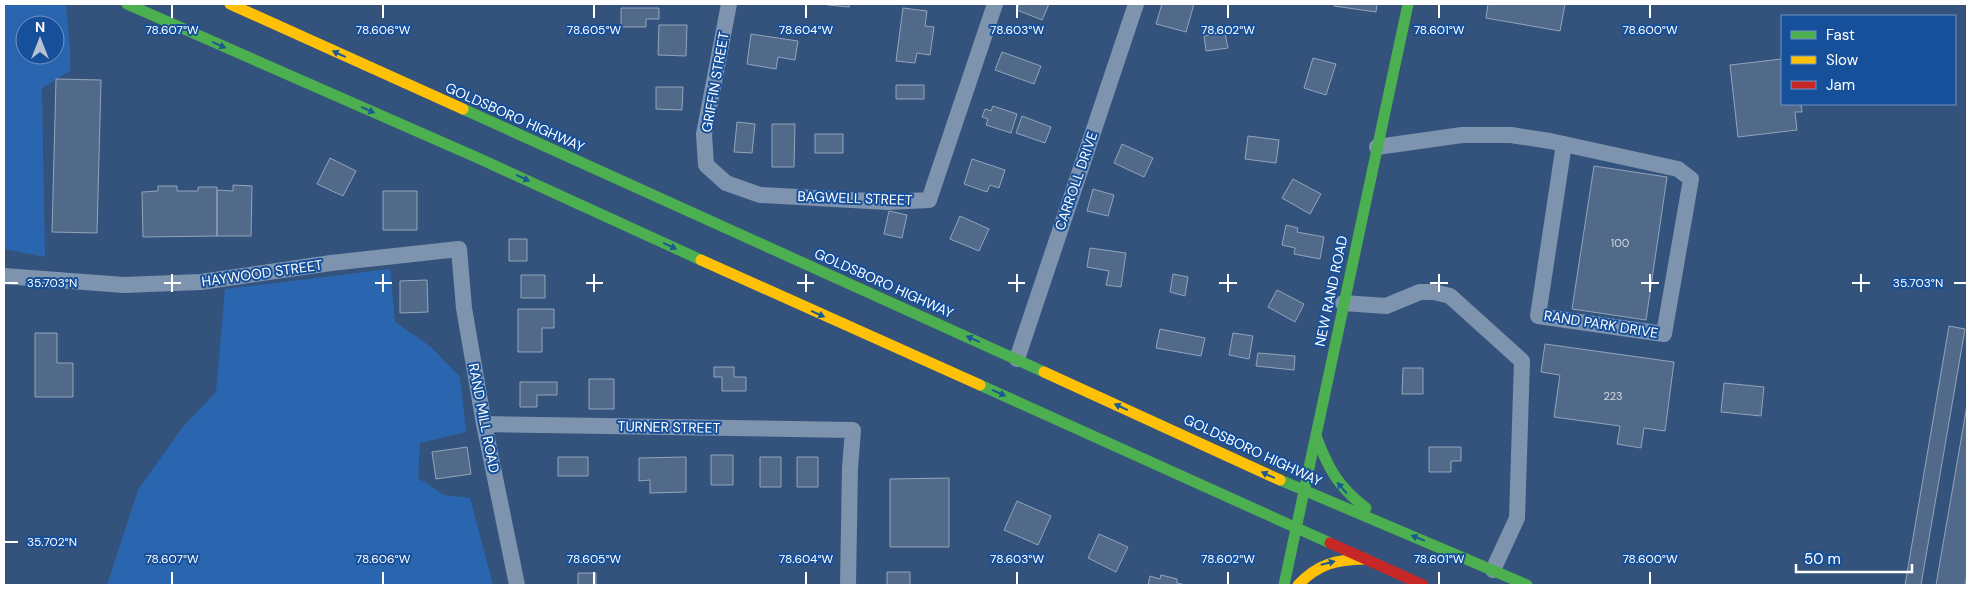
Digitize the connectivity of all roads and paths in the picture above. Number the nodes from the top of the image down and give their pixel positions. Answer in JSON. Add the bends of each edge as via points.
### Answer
{"nodes":[{"id":1,"x":127,"y":4,"type":"edge"},
{"id":2,"x":230,"y":4,"type":"edge"},
{"id":3,"x":729,"y":4,"type":"edge"},
{"id":4,"x":995,"y":4,"type":"edge"},
{"id":5,"x":1136,"y":4,"type":"edge"},
{"id":6,"x":1408,"y":4,"type":"edge"},
{"id":7,"x":1564,"y":144,"type":"junction"},
{"id":8,"x":1377,"y":147,"type":"junction"},
{"id":9,"x":706,"y":161,"type":"joint"},
{"id":10,"x":459,"y":250,"type":"joint"},
{"id":11,"x":4,"y":276,"type":"edge"},
{"id":12,"x":1343,"y":303,"type":"junction"},
{"id":13,"x":1017,"y":359,"type":"junction"},
{"id":14,"x":484,"y":424,"type":"junction"},
{"id":15,"x":1316,"y":436,"type":"junction"},
{"id":16,"x":1305,"y":492,"type":"junction"},
{"id":17,"x":1296,"y":527,"type":"junction"},
{"id":18,"x":1394,"y":528,"type":"junction"},
{"id":19,"x":1366,"y":559,"type":"junction"},
{"id":20,"x":1494,"y":570,"type":"junction"},
{"id":21,"x":517,"y":585,"type":"edge"},
{"id":22,"x":848,"y":585,"type":"edge"},
{"id":23,"x":1284,"y":585,"type":"edge"},
{"id":24,"x":1298,"y":585,"type":"edge"},
{"id":25,"x":1423,"y":585,"type":"edge"},
{"id":26,"x":1527,"y":585,"type":"edge"}],
"edges":[{"from":1,"to":17,"type":"main road","one_way":true,"via":[[478,158]]},
{"from":13,"to":2,"type":"main road","name":"GOLDSBORO HIGHWAY","one_way":true},
{"from":3,"to":9,"type":"street","name":"GRIFFIN STREET","via":[[704,134]]},
{"from":4,"to":9,"type":"street","name":"BAGWELL STREET","via":[[929,200],[888,202],[760,195],[726,183],[706,165]]},
{"from":5,"to":13,"type":"street","name":"CARROLL DRIVE"},
{"from":6,"to":8,"type":"main road","name":"NEW RAND ROAD"},
{"from":7,"to":7,"type":"street","name":"RAND PARK DRIVE","via":[[1678,169],[1691,179],[1664,334],[1538,316]]},
{"from":7,"to":8,"type":"street","name":"RAND PARK DRIVE","via":[[1511,135],[1462,135]]},
{"from":8,"to":12,"type":"main road","name":"NEW RAND ROAD"},
{"from":10,"to":11,"type":"street","name":"HAYWOOD STREET","via":[[331,263],[200,282],[124,285]]},
{"from":10,"to":14,"type":"street","name":"RAND MILL ROAD","via":[[464,308]]},
{"from":12,"to":15,"type":"main road","name":"NEW RAND ROAD"},
{"from":12,"to":20,"type":"street","via":[[1386,306],[1420,292],[1450,296],[1522,361],[1517,518]]},
{"from":16,"to":13,"type":"main road","name":"GOLDSBORO HIGHWAY","one_way":true},
{"from":14,"to":21,"type":"street","name":"RAND MILL ROAD"},
{"from":14,"to":22,"type":"street","name":"TURNER STREET","via":[[853,430]]},
{"from":15,"to":16,"type":"main road","name":"NEW RAND ROAD"},
{"from":18,"to":15,"type":"main road","one_way":true,"via":[[1343,490],[1328,470]]},
{"from":16,"to":17,"type":"main road","name":"NEW RAND ROAD"},
{"from":16,"to":18,"type":"main road","name":"GOLDSBORO HIGHWAY"},
{"from":17,"to":19,"type":"main road"},
{"from":17,"to":23,"type":"main road","name":"NEW RAND ROAD"},
{"from":20,"to":18,"type":"main road","name":"GOLDSBORO HIGHWAY","one_way":true},
{"from":24,"to":19,"type":"main road","one_way":true,"via":[[1321,565]]},
{"from":19,"to":25,"type":"main road"},
{"from":20,"to":26,"type":"main road","name":"GOLDSBORO HIGHWAY"}]}
